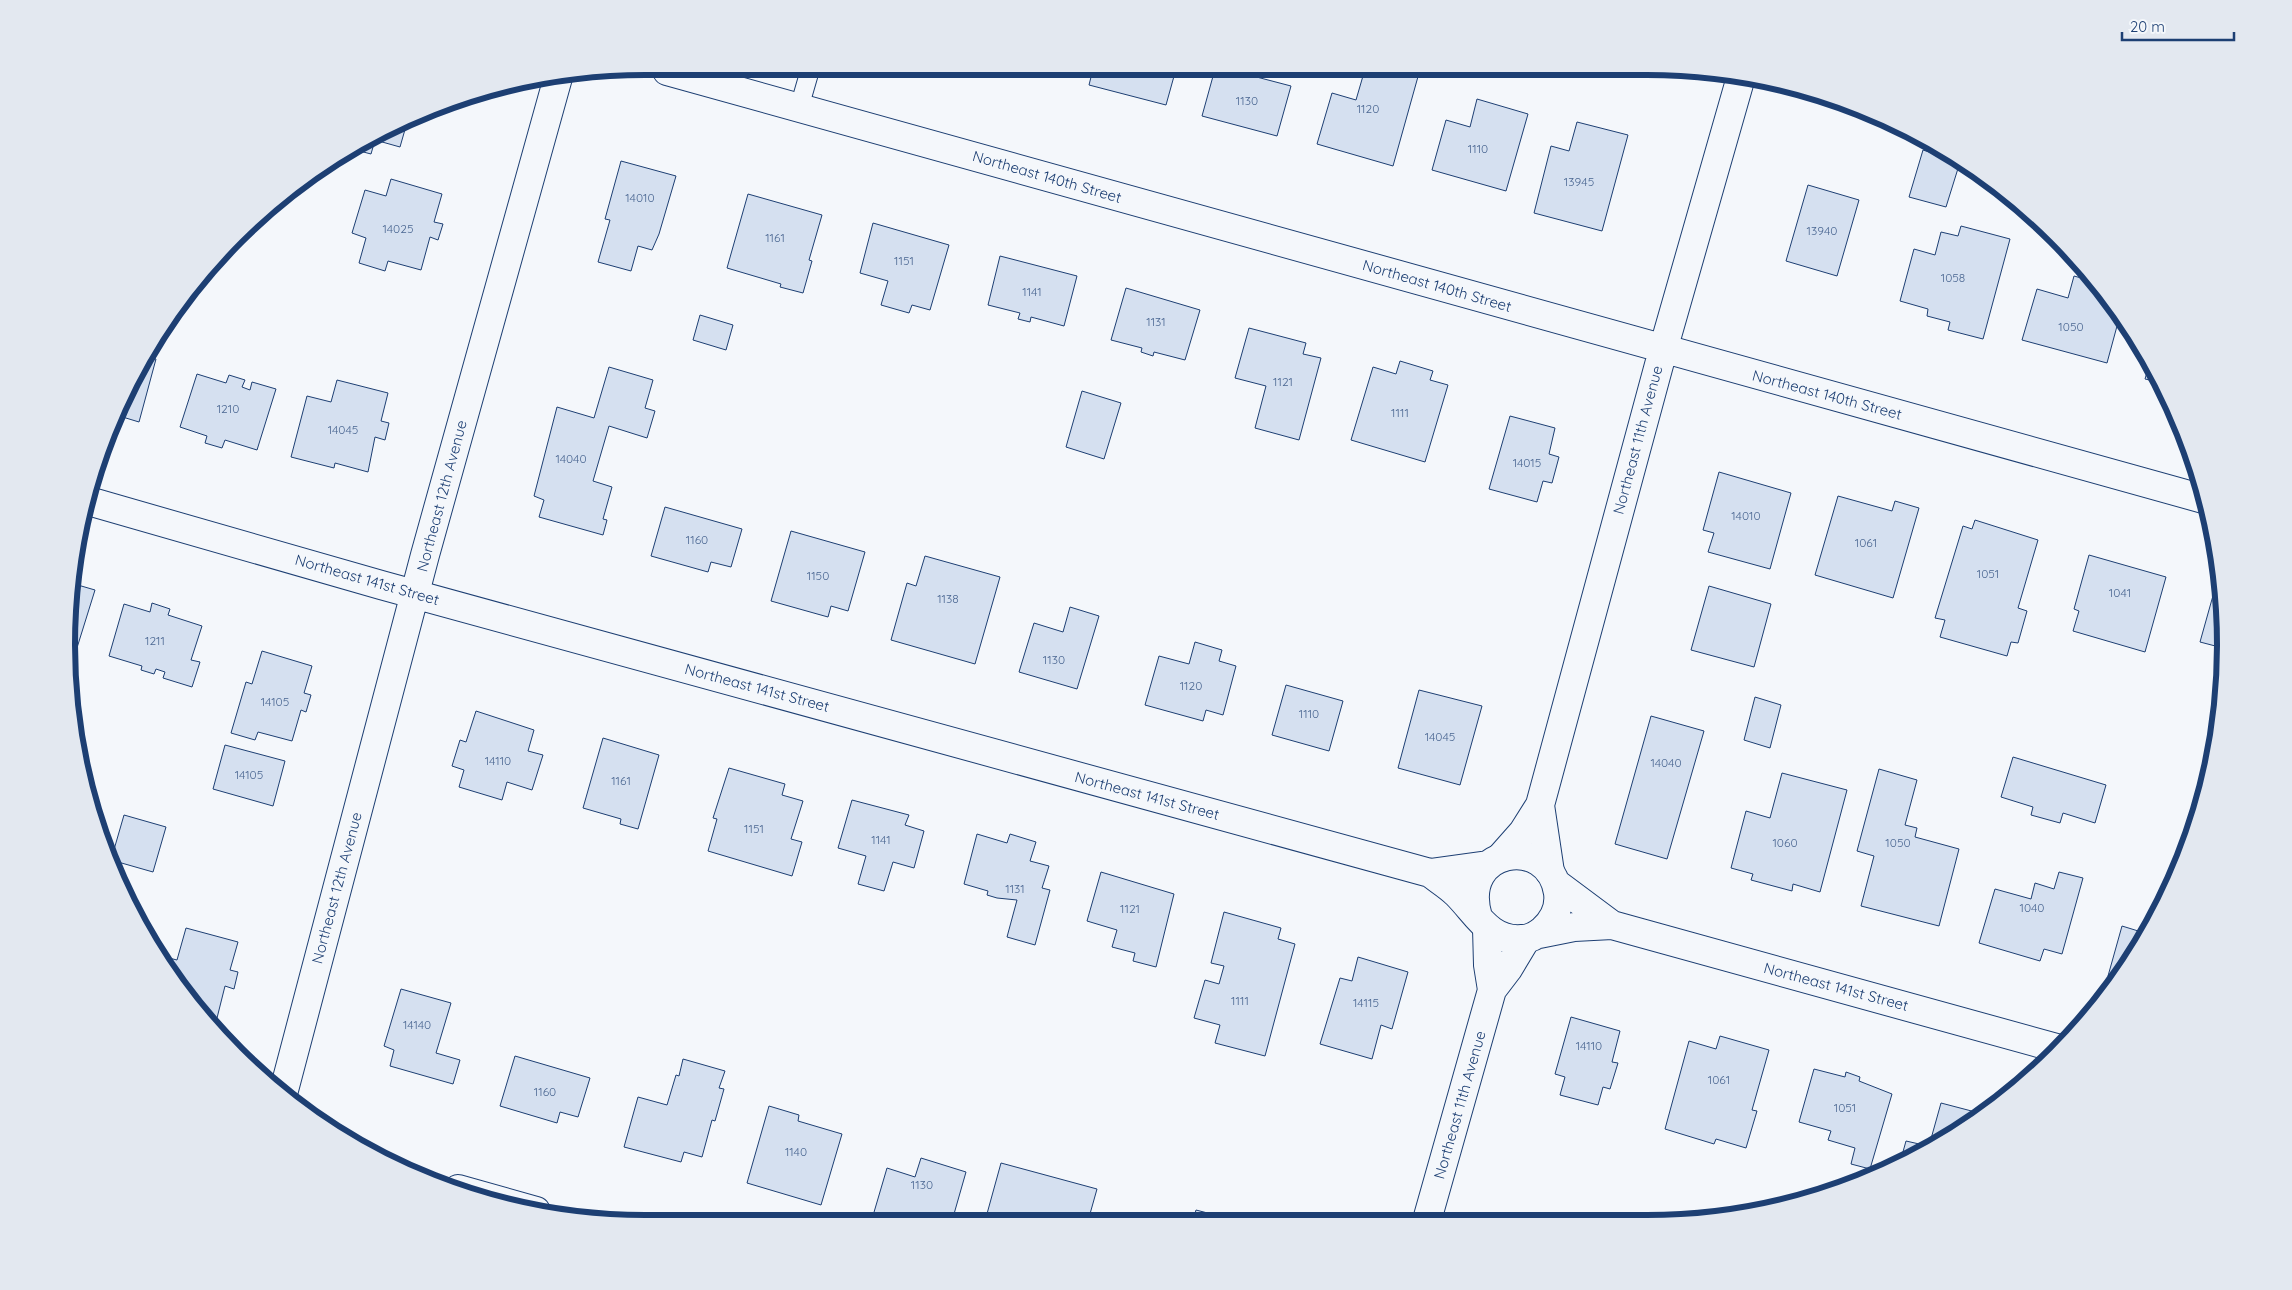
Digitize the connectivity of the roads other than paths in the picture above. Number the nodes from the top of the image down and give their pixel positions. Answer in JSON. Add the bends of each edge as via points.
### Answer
{"nodes":[{"id":1,"x":681,"y":75,"type":"edge"},
{"id":2,"x":809,"y":75,"type":"edge"},
{"id":3,"x":557,"y":82,"type":"edge"},
{"id":4,"x":1739,"y":83,"type":"edge"},
{"id":5,"x":799,"y":108,"type":"junction"},
{"id":6,"x":1663,"y":350,"type":"junction"},
{"id":7,"x":2198,"y":498,"type":"edge"},
{"id":8,"x":93,"y":502,"type":"edge"},
{"id":9,"x":415,"y":594,"type":"junction"},
{"id":10,"x":1540,"y":805,"type":"junction"},
{"id":11,"x":1494,"y":862,"type":"junction"},
{"id":12,"x":1430,"y":873,"type":"junction"},
{"id":13,"x":1554,"y":878,"type":"junction"},
{"id":14,"x":1482,"y":922,"type":"junction"},
{"id":15,"x":1612,"y":925,"type":"junction"},
{"id":16,"x":1532,"y":936,"type":"junction"},
{"id":17,"x":1492,"y":990,"type":"junction"},
{"id":18,"x":2051,"y":1047,"type":"edge"},
{"id":19,"x":285,"y":1087,"type":"edge"},
{"id":20,"x":1429,"y":1215,"type":"edge"}],
"edges":[{"from":1,"to":5,"type":"street","name":"Northeast 140th Street"},
{"from":2,"to":5,"type":"lane"},
{"from":3,"to":9,"type":"street","name":"Northeast 12th Avenue"},
{"from":4,"to":6,"type":"street","name":"Northeast 11th Avenue"},
{"from":5,"to":6,"type":"street","name":"Northeast 140th Street"},
{"from":6,"to":7,"type":"street","name":"Northeast 140th Street"},
{"from":6,"to":10,"type":"street","name":"Northeast 11th Avenue"},
{"from":8,"to":9,"type":"street","name":"Northeast 141st Street"},
{"from":9,"to":12,"type":"street","name":"Northeast 141st Street"},
{"from":9,"to":19,"type":"street","name":"Northeast 12th Avenue"},
{"from":10,"to":11,"type":"street","name":"Northeast 11th Avenue","via":[[1522,832]]},
{"from":10,"to":13,"type":"street","name":"Northeast 11th Avenue"},
{"from":11,"to":12,"type":"street","name":"Northeast 141st Street"},
{"from":11,"to":13,"type":"street","via":[[1513,855],[1527,856],[1540,862]]},
{"from":11,"to":14,"type":"street","via":[[1479,876],[1474,890],[1474,904]]},
{"from":12,"to":14,"type":"street","name":"Northeast 141st Street","via":[[1456,892]]},
{"from":13,"to":15,"type":"street","name":"Northeast 141st Street"},
{"from":13,"to":16,"type":"street","via":[[1559,898],[1556,912],[1549,924]]},
{"from":14,"to":16,"type":"street","via":[[1498,936],[1512,940]]},
{"from":14,"to":17,"type":"street","name":"Northeast 11th Avenue"},
{"from":15,"to":16,"type":"street","name":"Northeast 141st Street","via":[[1574,927]]},
{"from":15,"to":18,"type":"street","name":"Northeast 141st Street"},
{"from":16,"to":17,"type":"street","name":"Northeast 11th Avenue"},
{"from":17,"to":20,"type":"street","name":"Northeast 11th Avenue"}]}
